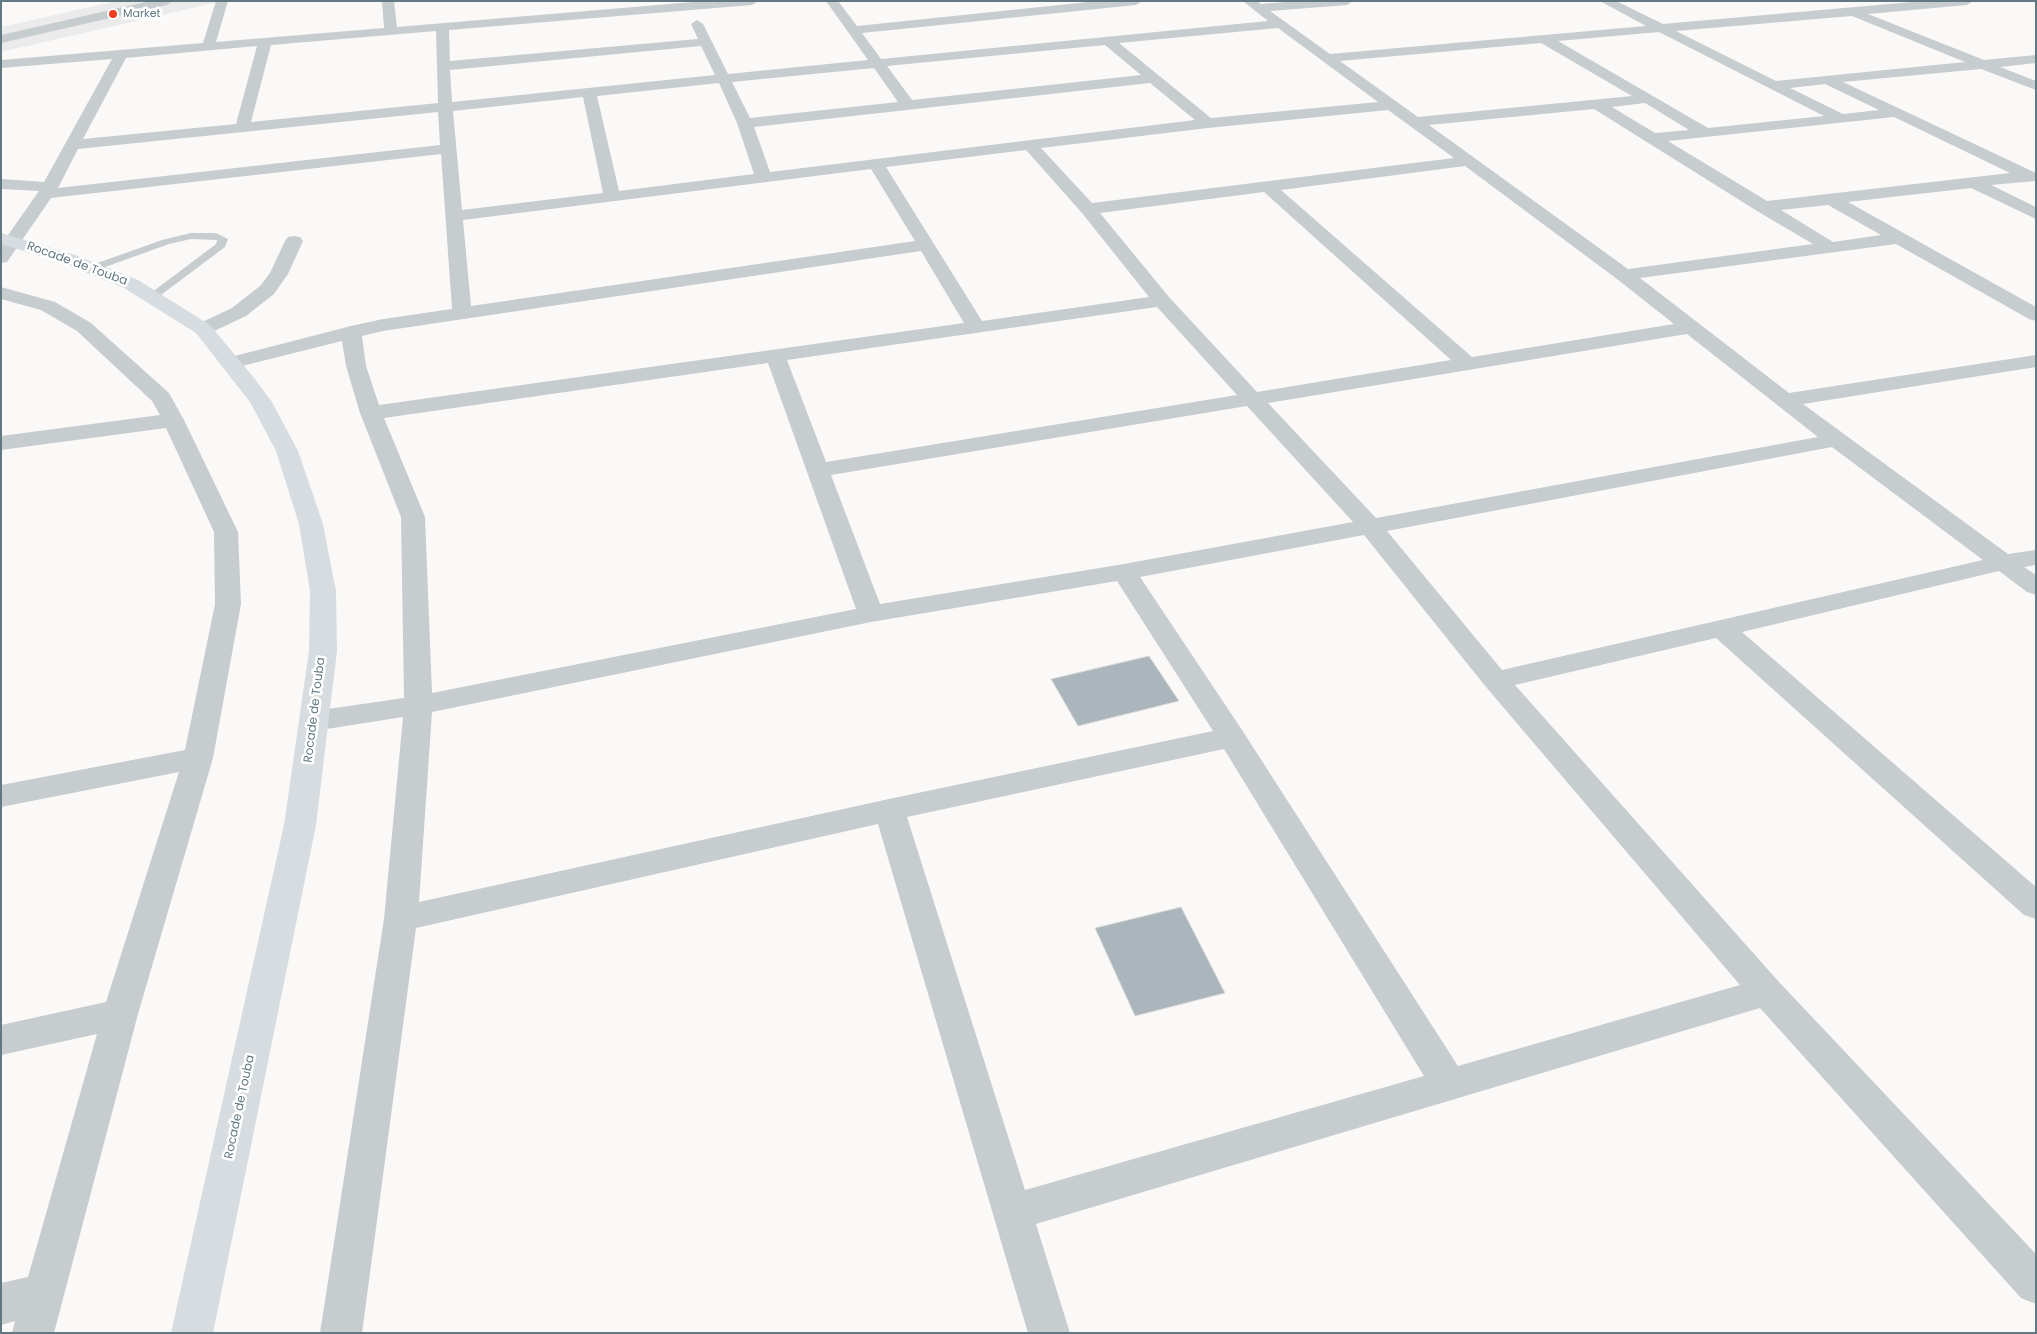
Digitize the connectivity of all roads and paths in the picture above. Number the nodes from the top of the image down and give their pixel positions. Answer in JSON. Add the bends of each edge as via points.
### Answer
{"nodes":[{"id":1,"x":167,"y":1,"type":"edge"},
{"id":2,"x":222,"y":1,"type":"edge"},
{"id":3,"x":388,"y":1,"type":"edge"},
{"id":4,"x":752,"y":1,"type":"edge"},
{"id":5,"x":832,"y":1,"type":"edge"},
{"id":6,"x":1136,"y":1,"type":"edge"},
{"id":7,"x":1347,"y":1,"type":"edge"},
{"id":8,"x":1606,"y":1,"type":"edge"},
{"id":9,"x":1967,"y":1,"type":"edge"},
{"id":10,"x":688,"y":4,"type":"edge"},
{"id":11,"x":1254,"y":5,"type":"edge"},
{"id":12,"x":1768,"y":5,"type":"dead end"},
{"id":13,"x":1853,"y":11,"type":"junction"},
{"id":14,"x":1794,"y":17,"type":"junction"},
{"id":15,"x":1279,"y":24,"type":"junction"},
{"id":16,"x":442,"y":28,"type":"junction"},
{"id":17,"x":1658,"y":28,"type":"junction"},
{"id":18,"x":854,"y":30,"type":"junction"},
{"id":19,"x":391,"y":32,"type":"junction"},
{"id":20,"x":1,"y":39,"type":"edge"},
{"id":21,"x":1544,"y":39,"type":"junction"},
{"id":22,"x":1108,"y":41,"type":"junction"},
{"id":23,"x":265,"y":42,"type":"junction"},
{"id":24,"x":706,"y":42,"type":"junction"},
{"id":25,"x":208,"y":47,"type":"junction"},
{"id":26,"x":121,"y":55,"type":"junction"},
{"id":27,"x":1326,"y":58,"type":"junction"},
{"id":28,"x":2036,"y":59,"type":"edge"},
{"id":29,"x":878,"y":62,"type":"junction"},
{"id":30,"x":1,"y":64,"type":"edge"},
{"id":31,"x":1982,"y":64,"type":"junction"},
{"id":32,"x":444,"y":66,"type":"junction"},
{"id":33,"x":1152,"y":78,"type":"junction"},
{"id":34,"x":724,"y":79,"type":"junction"},
{"id":35,"x":1827,"y":80,"type":"junction"},
{"id":36,"x":1774,"y":85,"type":"junction"},
{"id":37,"x":2036,"y":86,"type":"edge"},
{"id":38,"x":589,"y":92,"type":"junction"},
{"id":39,"x":1646,"y":99,"type":"junction"},
{"id":40,"x":1597,"y":104,"type":"junction"},
{"id":41,"x":908,"y":105,"type":"junction"},
{"id":42,"x":1390,"y":105,"type":"junction"},
{"id":43,"x":445,"y":107,"type":"junction"},
{"id":44,"x":1894,"y":113,"type":"junction"},
{"id":45,"x":1840,"y":118,"type":"junction"},
{"id":46,"x":745,"y":122,"type":"junction"},
{"id":47,"x":1415,"y":122,"type":"junction"},
{"id":48,"x":1208,"y":123,"type":"junction"},
{"id":49,"x":242,"y":128,"type":"junction"},
{"id":50,"x":1704,"y":132,"type":"junction"},
{"id":51,"x":1652,"y":138,"type":"junction"},
{"id":52,"x":73,"y":145,"type":"junction"},
{"id":53,"x":1030,"y":145,"type":"junction"},
{"id":54,"x":448,"y":150,"type":"junction"},
{"id":55,"x":1468,"y":161,"type":"junction"},
{"id":56,"x":875,"y":162,"type":"junction"},
{"id":57,"x":763,"y":176,"type":"junction"},
{"id":58,"x":2033,"y":178,"type":"edge"},
{"id":59,"x":1974,"y":183,"type":"junction"},
{"id":60,"x":1,"y":184,"type":"edge"},
{"id":61,"x":1268,"y":187,"type":"junction"},
{"id":62,"x":48,"y":190,"type":"junction"},
{"id":63,"x":612,"y":196,"type":"junction"},
{"id":64,"x":1830,"y":199,"type":"junction"},
{"id":65,"x":1763,"y":207,"type":"junction"},
{"id":66,"x":1088,"y":209,"type":"junction"},
{"id":67,"x":2036,"y":214,"type":"edge"},
{"id":68,"x":453,"y":216,"type":"junction"},
{"id":69,"x":1898,"y":238,"type":"junction"},
{"id":70,"x":294,"y":241,"type":"dead end"},
{"id":71,"x":926,"y":245,"type":"junction"},
{"id":72,"x":6,"y":246,"type":"edge"},
{"id":73,"x":1831,"y":248,"type":"junction"},
{"id":74,"x":93,"y":268,"type":"junction"},
{"id":75,"x":1624,"y":275,"type":"junction"},
{"id":76,"x":1,"y":293,"type":"edge"},
{"id":77,"x":153,"y":296,"type":"junction"},
{"id":78,"x":1162,"y":301,"type":"junction"},
{"id":79,"x":462,"y":314,"type":"junction"},
{"id":80,"x":2036,"y":315,"type":"edge"},
{"id":81,"x":976,"y":326,"type":"junction"},
{"id":82,"x":1691,"y":327,"type":"junction"},
{"id":83,"x":203,"y":329,"type":"junction"},
{"id":84,"x":351,"y":332,"type":"junction"},
{"id":85,"x":775,"y":355,"type":"junction"},
{"id":86,"x":2036,"y":361,"type":"edge"},
{"id":87,"x":230,"y":363,"type":"junction"},
{"id":88,"x":1468,"y":364,"type":"junction"},
{"id":89,"x":1251,"y":398,"type":"junction"},
{"id":90,"x":1787,"y":400,"type":"junction"},
{"id":91,"x":371,"y":413,"type":"junction"},
{"id":92,"x":173,"y":420,"type":"junction"},
{"id":93,"x":1836,"y":440,"type":"junction"},
{"id":94,"x":1,"y":443,"type":"edge"},
{"id":95,"x":818,"y":470,"type":"junction"},
{"id":96,"x":1370,"y":526,"type":"junction"},
{"id":97,"x":2036,"y":557,"type":"edge"},
{"id":98,"x":2002,"y":562,"type":"junction"},
{"id":99,"x":1124,"y":572,"type":"junction"},
{"id":100,"x":2036,"y":587,"type":"edge"},
{"id":101,"x":871,"y":614,"type":"junction"},
{"id":102,"x":1722,"y":630,"type":"junction"},
{"id":103,"x":1496,"y":681,"type":"junction"},
{"id":104,"x":418,"y":705,"type":"junction"},
{"id":105,"x":314,"y":721,"type":"junction"},
{"id":106,"x":1232,"y":737,"type":"junction"},
{"id":107,"x":198,"y":758,"type":"junction"},
{"id":108,"x":1,"y":796,"type":"edge"},
{"id":109,"x":889,"y":810,"type":"junction"},
{"id":110,"x":2036,"y":906,"type":"edge"},
{"id":111,"x":401,"y":919,"type":"junction"},
{"id":112,"x":1767,"y":992,"type":"junction"},
{"id":113,"x":120,"y":1014,"type":"junction"},
{"id":114,"x":1,"y":1040,"type":"edge"},
{"id":115,"x":1449,"y":1084,"type":"junction"},
{"id":116,"x":1013,"y":1212,"type":"junction"},
{"id":117,"x":2036,"y":1284,"type":"edge"},
{"id":118,"x":44,"y":1293,"type":"junction"},
{"id":119,"x":1,"y":1304,"type":"edge"},
{"id":120,"x":33,"y":1333,"type":"edge"},
{"id":121,"x":192,"y":1333,"type":"edge"},
{"id":122,"x":341,"y":1333,"type":"edge"},
{"id":123,"x":1048,"y":1333,"type":"edge"}],
"edges":[{"from":1,"to":20,"type":"street"},
{"from":2,"to":25,"type":"street"},
{"from":3,"to":19,"type":"street"},
{"from":4,"to":10,"type":"street"},
{"from":5,"to":18,"type":"street"},
{"from":6,"to":18,"type":"street"},
{"from":7,"to":11,"type":"street"},
{"from":8,"to":17,"type":"street"},
{"from":9,"to":13,"type":"street"},
{"from":10,"to":16,"type":"street","via":[[532,15]]},
{"from":10,"to":24,"type":"street"},
{"from":11,"to":15,"type":"street"},
{"from":12,"to":14,"type":"street"},
{"from":13,"to":14,"type":"street"},
{"from":13,"to":31,"type":"street"},
{"from":14,"to":17,"type":"street"},
{"from":15,"to":22,"type":"street"},
{"from":15,"to":27,"type":"street"},
{"from":16,"to":19,"type":"street"},
{"from":16,"to":32,"type":"street"},
{"from":17,"to":21,"type":"street"},
{"from":17,"to":36,"type":"street"},
{"from":18,"to":29,"type":"street"},
{"from":19,"to":23,"type":"street"},
{"from":21,"to":27,"type":"street"},
{"from":21,"to":39,"type":"street"},
{"from":22,"to":29,"type":"street"},
{"from":22,"to":33,"type":"street"},
{"from":23,"to":25,"type":"street"},
{"from":23,"to":49,"type":"street"},
{"from":24,"to":32,"type":"street"},
{"from":24,"to":34,"type":"street"},
{"from":25,"to":26,"type":"street"},
{"from":26,"to":30,"type":"street"},
{"from":26,"to":52,"type":"street"},
{"from":27,"to":42,"type":"street"},
{"from":28,"to":31,"type":"street"},
{"from":29,"to":34,"type":"street"},
{"from":29,"to":41,"type":"street"},
{"from":31,"to":35,"type":"street"},
{"from":31,"to":37,"type":"street"},
{"from":32,"to":43,"type":"street"},
{"from":33,"to":41,"type":"street"},
{"from":33,"to":48,"type":"street"},
{"from":34,"to":38,"type":"street"},
{"from":34,"to":46,"type":"street"},
{"from":35,"to":36,"type":"street"},
{"from":35,"to":44,"type":"street"},
{"from":36,"to":45,"type":"street"},
{"from":38,"to":43,"type":"street"},
{"from":38,"to":63,"type":"street"},
{"from":39,"to":40,"type":"street"},
{"from":39,"to":50,"type":"street"},
{"from":40,"to":47,"type":"street"},
{"from":40,"to":51,"type":"street"},
{"from":41,"to":46,"type":"street"},
{"from":42,"to":47,"type":"street"},
{"from":42,"to":48,"type":"street"},
{"from":43,"to":49,"type":"street"},
{"from":43,"to":54,"type":"street"},
{"from":44,"to":45,"type":"street"},
{"from":44,"to":58,"type":"street"},
{"from":45,"to":50,"type":"street"},
{"from":46,"to":57,"type":"street"},
{"from":47,"to":55,"type":"street"},
{"from":48,"to":53,"type":"street"},
{"from":49,"to":52,"type":"street"},
{"from":50,"to":51,"type":"street"},
{"from":51,"to":65,"type":"street"},
{"from":52,"to":62,"type":"street"},
{"from":53,"to":56,"type":"street"},
{"from":53,"to":66,"type":"street"},
{"from":54,"to":62,"type":"street"},
{"from":54,"to":68,"type":"street"},
{"from":55,"to":61,"type":"street"},
{"from":55,"to":75,"type":"street"},
{"from":56,"to":57,"type":"street"},
{"from":56,"to":71,"type":"street"},
{"from":57,"to":63,"type":"street"},
{"from":58,"to":59,"type":"street"},
{"from":59,"to":64,"type":"street"},
{"from":59,"to":67,"type":"street"},
{"from":60,"to":62,"type":"street"},
{"from":61,"to":66,"type":"street"},
{"from":61,"to":88,"type":"street"},
{"from":62,"to":72,"type":"street"},
{"from":63,"to":68,"type":"street"},
{"from":64,"to":65,"type":"street"},
{"from":64,"to":69,"type":"street"},
{"from":65,"to":73,"type":"street"},
{"from":66,"to":78,"type":"street"},
{"from":68,"to":79,"type":"street"},
{"from":69,"to":73,"type":"street"},
{"from":69,"to":80,"type":"street"},
{"from":70,"to":83,"type":"street","via":[[279,274],[267,290],[239,312]]},
{"from":71,"to":79,"type":"street"},
{"from":71,"to":81,"type":"street"},
{"from":72,"to":74,"type":"main road","name":"Rocade de Touba"},
{"from":73,"to":75,"type":"street"},
{"from":74,"to":77,"type":"main road","name":"Rocade de Touba"},
{"from":74,"to":77,"type":"lane","via":[[190,236],[223,239],[221,245]]},
{"from":75,"to":82,"type":"street"},
{"from":76,"to":92,"type":"street","via":[[48,306],[84,327],[161,398]]},
{"from":77,"to":83,"type":"main road","name":"Rocade de Touba"},
{"from":78,"to":81,"type":"street"},
{"from":78,"to":89,"type":"street"},
{"from":79,"to":84,"type":"street"},
{"from":81,"to":85,"type":"street"},
{"from":82,"to":88,"type":"street"},
{"from":82,"to":90,"type":"street"},
{"from":83,"to":87,"type":"main road","name":"Rocade de Touba"},
{"from":84,"to":87,"type":"street"},
{"from":84,"to":91,"type":"street","via":[[356,366]]},
{"from":85,"to":91,"type":"street"},
{"from":85,"to":95,"type":"street"},
{"from":86,"to":90,"type":"street"},
{"from":87,"to":105,"type":"main road","name":"Rocade de Touba","via":[[261,402],[287,451],[312,524],[323,591],[323,651]]},
{"from":88,"to":89,"type":"street"},
{"from":89,"to":95,"type":"street"},
{"from":89,"to":96,"type":"street"},
{"from":90,"to":93,"type":"street"},
{"from":91,"to":104,"type":"street","via":[[413,517]]},
{"from":92,"to":94,"type":"street"},
{"from":92,"to":107,"type":"street","via":[[226,532],[228,604]]},
{"from":93,"to":96,"type":"street"},
{"from":93,"to":98,"type":"street"},
{"from":95,"to":101,"type":"street"},
{"from":96,"to":99,"type":"street"},
{"from":96,"to":103,"type":"street"},
{"from":97,"to":98,"type":"street"},
{"from":98,"to":100,"type":"street"},
{"from":98,"to":102,"type":"street"},
{"from":99,"to":101,"type":"street"},
{"from":99,"to":106,"type":"street"},
{"from":101,"to":104,"type":"street"},
{"from":102,"to":103,"type":"street"},
{"from":102,"to":110,"type":"street"},
{"from":103,"to":112,"type":"street"},
{"from":104,"to":105,"type":"street"},
{"from":104,"to":111,"type":"street"},
{"from":105,"to":121,"type":"main road","name":"Rocade de Touba","via":[[300,824]]},
{"from":106,"to":109,"type":"street"},
{"from":106,"to":115,"type":"street"},
{"from":107,"to":108,"type":"street"},
{"from":107,"to":113,"type":"street"},
{"from":109,"to":111,"type":"street"},
{"from":109,"to":116,"type":"street"},
{"from":111,"to":122,"type":"street"},
{"from":112,"to":115,"type":"street"},
{"from":112,"to":117,"type":"street"},
{"from":113,"to":114,"type":"street"},
{"from":113,"to":118,"type":"street"},
{"from":115,"to":116,"type":"street"},
{"from":116,"to":123,"type":"street"},
{"from":118,"to":119,"type":"street"},
{"from":118,"to":120,"type":"street"}]}
